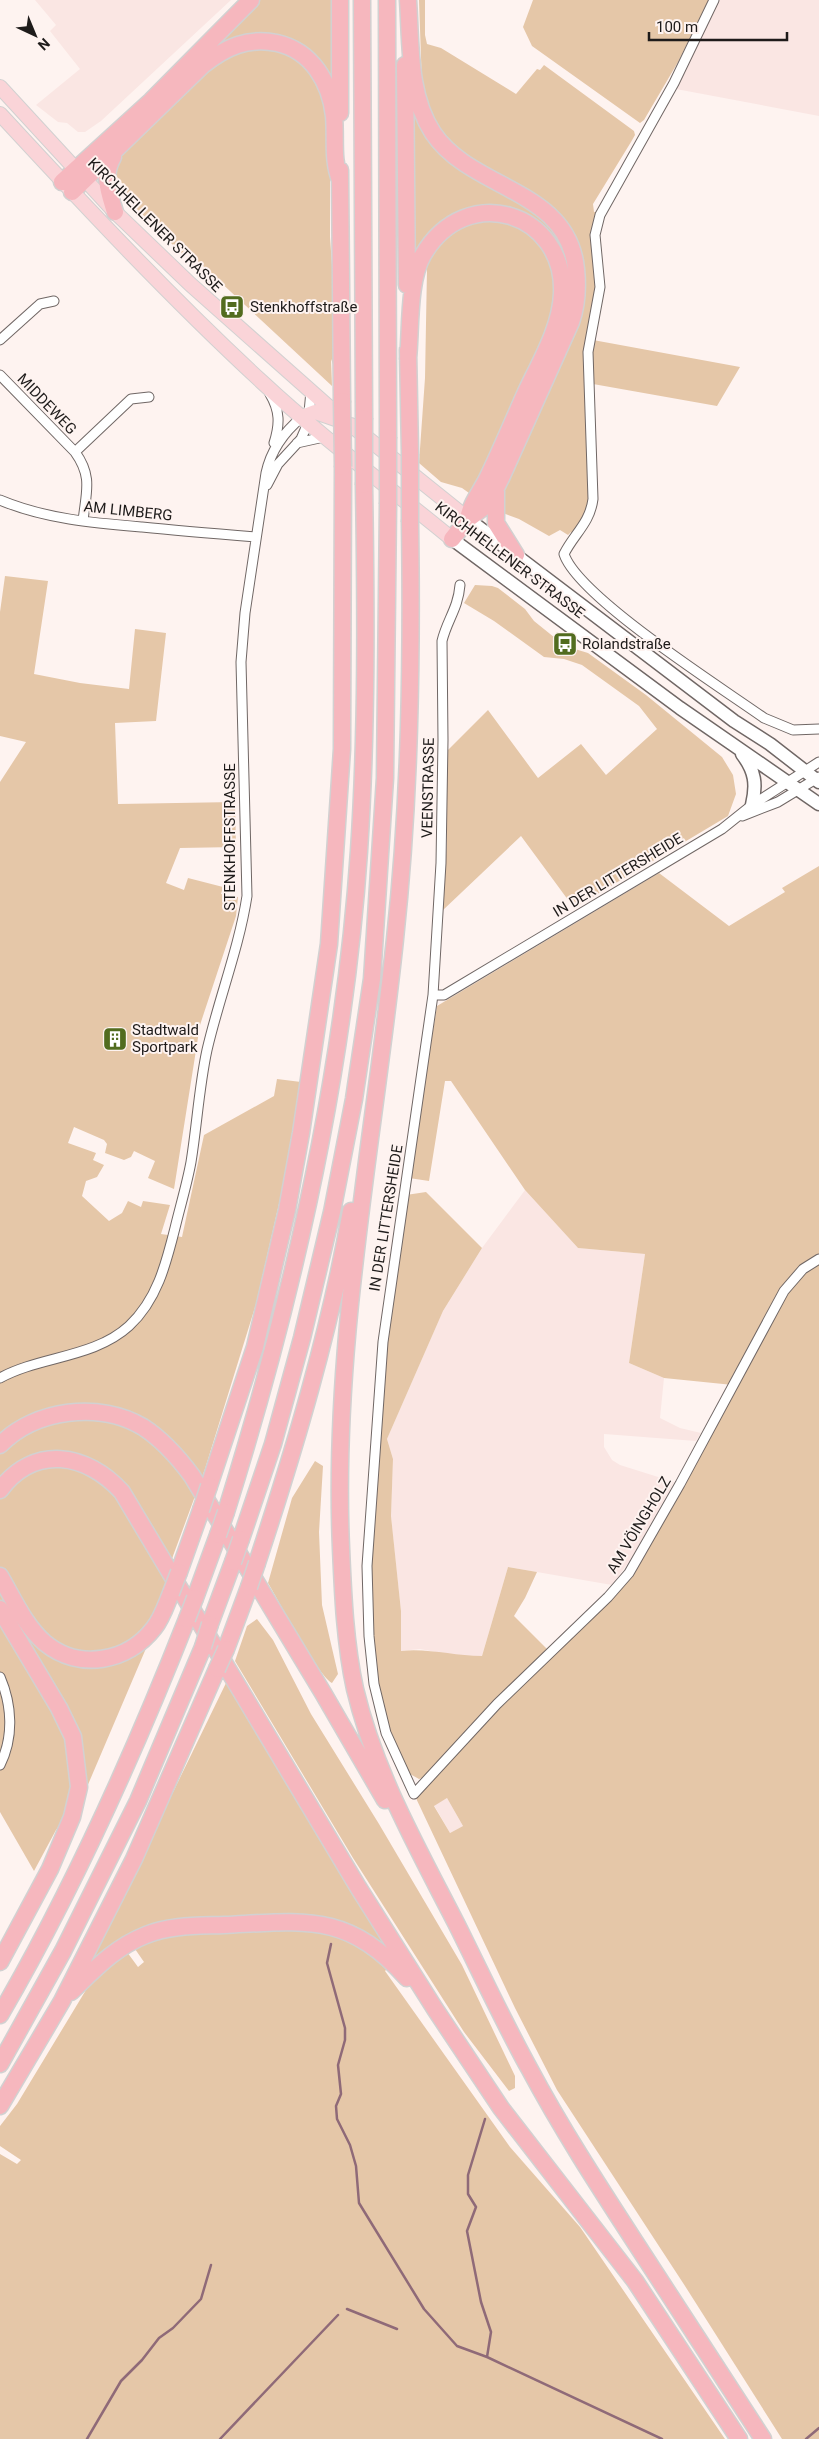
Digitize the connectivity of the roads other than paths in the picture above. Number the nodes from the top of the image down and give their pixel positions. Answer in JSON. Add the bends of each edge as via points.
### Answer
{"nodes":[{"id":1,"x":251,"y":0,"type":"edge"},
{"id":2,"x":340,"y":0,"type":"edge"},
{"id":3,"x":362,"y":0,"type":"edge"},
{"id":4,"x":387,"y":0,"type":"edge"},
{"id":5,"x":408,"y":0,"type":"edge"},
{"id":6,"x":714,"y":0,"type":"edge"},
{"id":7,"x":0,"y":87,"type":"edge"},
{"id":8,"x":0,"y":114,"type":"edge"},
{"id":9,"x":115,"y":153,"type":"junction"},
{"id":10,"x":81,"y":175,"type":"junction"},
{"id":11,"x":340,"y":180,"type":"junction"},
{"id":12,"x":67,"y":187,"type":"junction"},
{"id":13,"x":115,"y":212,"type":"junction"},
{"id":14,"x":54,"y":301,"type":"dead end"},
{"id":15,"x":0,"y":340,"type":"edge"},
{"id":16,"x":408,"y":359,"type":"junction"},
{"id":17,"x":0,"y":375,"type":"edge"},
{"id":18,"x":263,"y":383,"type":"junction"},
{"id":19,"x":310,"y":392,"type":"junction"},
{"id":20,"x":149,"y":397,"type":"dead end"},
{"id":21,"x":347,"y":416,"type":"junction"},
{"id":22,"x":307,"y":417,"type":"junction"},
{"id":23,"x":324,"y":437,"type":"junction"},
{"id":24,"x":297,"y":443,"type":"junction"},
{"id":25,"x":75,"y":452,"type":"junction"},
{"id":26,"x":269,"y":456,"type":"junction"},
{"id":27,"x":496,"y":489,"type":"junction"},
{"id":28,"x":265,"y":490,"type":"junction"},
{"id":29,"x":0,"y":500,"type":"edge"},
{"id":30,"x":468,"y":519,"type":"junction"},
{"id":31,"x":83,"y":521,"type":"junction"},
{"id":32,"x":256,"y":537,"type":"junction"},
{"id":33,"x":452,"y":539,"type":"junction"},
{"id":34,"x":516,"y":555,"type":"junction"},
{"id":35,"x":460,"y":586,"type":"dead end"},
{"id":36,"x":819,"y":729,"type":"edge"},
{"id":37,"x":738,"y":748,"type":"junction"},
{"id":38,"x":819,"y":762,"type":"edge"},
{"id":39,"x":804,"y":771,"type":"junction"},
{"id":40,"x":818,"y":780,"type":"edge"},
{"id":41,"x":793,"y":786,"type":"junction"},
{"id":42,"x":819,"y":804,"type":"edge"},
{"id":43,"x":752,"y":805,"type":"junction"},
{"id":44,"x":739,"y":817,"type":"junction"},
{"id":45,"x":433,"y":995,"type":"junction"},
{"id":46,"x":387,"y":1010,"type":"junction"},
{"id":47,"x":309,"y":1081,"type":"junction"},
{"id":48,"x":308,"y":1203,"type":"junction"},
{"id":49,"x":819,"y":1258,"type":"edge"},
{"id":50,"x":0,"y":1378,"type":"edge"},
{"id":51,"x":0,"y":1445,"type":"edge"},
{"id":52,"x":0,"y":1490,"type":"edge"},
{"id":53,"x":0,"y":1576,"type":"edge"},
{"id":54,"x":0,"y":1609,"type":"edge"},
{"id":55,"x":224,"y":1671,"type":"junction"},
{"id":56,"x":0,"y":1677,"type":"edge"},
{"id":57,"x":0,"y":1765,"type":"edge"},
{"id":58,"x":414,"y":1794,"type":"joint"},
{"id":59,"x":433,"y":1878,"type":"junction"},
{"id":60,"x":0,"y":1962,"type":"edge"},
{"id":61,"x":62,"y":2001,"type":"junction"},
{"id":62,"x":435,"y":2009,"type":"junction"},
{"id":63,"x":0,"y":2015,"type":"edge"},
{"id":64,"x":0,"y":2064,"type":"edge"},
{"id":65,"x":0,"y":2106,"type":"edge"},
{"id":66,"x":739,"y":2439,"type":"edge"},
{"id":67,"x":763,"y":2439,"type":"edge"}],
"edges":[{"from":1,"to":10,"type":"highway"},
{"from":2,"to":11,"type":"highway"},
{"from":3,"to":21,"type":"highway"},
{"from":4,"to":64,"type":"highway","bridge":true,"via":[[386,778],[372,980],[354,1099],[332,1212],[281,1415],[202,1647],[134,1810]]},
{"from":5,"to":16,"type":"highway","via":[[404,138]]},
{"from":5,"to":27,"type":"highway","via":[[412,67],[424,118],[448,151],[466,165],[540,206],[560,227],[576,262],[577,301],[571,322]]},
{"from":6,"to":36,"type":"street","name":"KIRCHHELLENER STRASSE","via":[[674,83],[604,203],[598,220],[600,288],[588,352],[593,499],[584,528],[564,554],[567,563],[602,601],[764,718],[794,730]]},
{"from":7,"to":10,"type":"main road","name":"KIRCHHELLENER STRASSE"},
{"from":8,"to":12,"type":"main road","name":"KIRCHHELLENER STRASSE"},
{"from":9,"to":10,"type":"highway"},
{"from":9,"to":11,"type":"highway","via":[[214,57],[237,44],[260,41],[282,44],[298,51],[321,75],[332,105],[334,164]]},
{"from":9,"to":13,"type":"highway","via":[[106,178]]},
{"from":10,"to":12,"type":"highway"},
{"from":10,"to":13,"type":"main road","name":"KIRCHHELLENER STRASSE"},
{"from":11,"to":21,"type":"highway"},
{"from":12,"to":18,"type":"main road","name":"KIRCHHELLENER STRASSE"},
{"from":13,"to":19,"type":"main road","name":"KIRCHHELLENER STRASSE","via":[[196,291]]},
{"from":14,"to":15,"type":"street","via":[[40,304]]},
{"from":16,"to":30,"type":"highway","via":[[416,271],[423,255],[444,229],[472,214],[503,214],[528,225],[546,241],[562,281],[559,311],[542,358],[487,479],[470,508]]},
{"from":16,"to":46,"type":"highway","bridge":true,"via":[[412,647],[408,781]]},
{"from":17,"to":25,"type":"street","name":"MIDDEWEG"},
{"from":18,"to":22,"type":"main road","name":"KIRCHHELLENER STRASSE"},
{"from":18,"to":26,"type":"street","name":"KIRCHHELLENER STRASSE","via":[[279,415]]},
{"from":19,"to":21,"type":"main road","name":"KIRCHHELLENER STRASSE"},
{"from":19,"to":22,"type":"street","name":"STENKHOFFSTRASSE"},
{"from":20,"to":25,"type":"street","name":"MIDDEWEG","via":[[131,399]]},
{"from":21,"to":22,"type":"main road","name":"KIRCHHELLENER STRASSE","via":[[321,413]]},
{"from":21,"to":30,"type":"main road","name":"KIRCHHELLENER STRASSE"},
{"from":21,"to":47,"type":"highway","bridge":true,"via":[[343,467],[342,750],[337,848],[329,944]]},
{"from":21,"to":48,"type":"highway","bridge":true,"via":[[364,485],[366,608],[358,852],[346,976]]},
{"from":22,"to":23,"type":"main road","name":"KIRCHHELLENER STRASSE"},
{"from":22,"to":24,"type":"street","name":"STENKHOFFSTRASSE"},
{"from":22,"to":26,"type":"street","name":"STENKHOFFSTRASSE","via":[[286,432]]},
{"from":23,"to":24,"type":"street"},
{"from":23,"to":33,"type":"main road","name":"KIRCHHELLENER STRASSE"},
{"from":24,"to":28,"type":"street","name":"STENKHOFFSTRASSE","via":[[278,464]]},
{"from":25,"to":31,"type":"street","name":"MIDDEWEG","via":[[85,466],[87,484]]},
{"from":26,"to":28,"type":"street","name":"STENKHOFFSTRASSE"},
{"from":27,"to":30,"type":"highway","via":[[483,510]]},
{"from":27,"to":34,"type":"highway","via":[[496,523]]},
{"from":28,"to":32,"type":"street","name":"STENKHOFFSTRASSE"},
{"from":29,"to":31,"type":"street","name":"AM LIMBERG","via":[[22,509]]},
{"from":30,"to":33,"type":"highway"},
{"from":30,"to":34,"type":"main road","name":"KIRCHHELLENER STRASSE"},
{"from":31,"to":32,"type":"street","name":"AM LIMBERG"},
{"from":32,"to":50,"type":"street","name":"STENKHOFFSTRASSE","via":[[241,662],[247,896],[207,1052],[191,1164],[161,1279],[141,1314],[110,1339]]},
{"from":33,"to":37,"type":"main road","name":"KIRCHHELLENER STRASSE"},
{"from":34,"to":39,"type":"main road","name":"KIRCHHELLENER STRASSE","via":[[734,722],[770,744]]},
{"from":35,"to":45,"type":"street","name":"VEENSTRASSE","via":[[459,602],[444,630],[442,641],[441,863]]},
{"from":37,"to":41,"type":"main road","name":"KIRCHHELLENER STRASSE"},
{"from":37,"to":43,"type":"main road","via":[[754,773]]},
{"from":38,"to":39,"type":"street"},
{"from":39,"to":40,"type":"main road","name":"KIRCHHELLENER STRASSE"},
{"from":39,"to":41,"type":"street","name":"IN DER LITTERSHEIDE"},
{"from":40,"to":41,"type":"street","name":"IN DER LITTERSHEIDE"},
{"from":41,"to":42,"type":"main road","name":"KIRCHHELLENER STRASSE"},
{"from":41,"to":43,"type":"street","name":"IN DER LITTERSHEIDE"},
{"from":41,"to":44,"type":"street","name":"IN DER LITTERSHEIDE","via":[[759,811]]},
{"from":43,"to":44,"type":"street","name":"IN DER LITTERSHEIDE"},
{"from":44,"to":45,"type":"street","name":"IN DER LITTERSHEIDE","via":[[444,995]]},
{"from":45,"to":58,"type":"street","name":"IN DER LITTERSHEIDE","via":[[383,1342],[367,1566],[374,1684],[386,1733]]},
{"from":46,"to":55,"type":"highway","bridge":true,"via":[[328,1320],[300,1426],[226,1649]]},
{"from":46,"to":59,"type":"highway","via":[[360,1213],[341,1397],[339,1499],[342,1567],[354,1686],[370,1742],[394,1800]]},
{"from":47,"to":48,"type":"highway"},
{"from":47,"to":53,"type":"highway","bridge":true,"via":[[287,1210],[259,1329],[201,1510],[161,1618],[138,1644],[113,1657],[85,1660],[58,1651],[41,1639]]},
{"from":48,"to":63,"type":"highway","bridge":true,"via":[[268,1372],[196,1598],[105,1816]]},
{"from":49,"to":58,"type":"street","name":"AM VÖINGHOLZ","via":[[784,1291],[629,1573],[498,1704]]},
{"from":51,"to":59,"type":"highway","via":[[18,1430],[55,1414],[95,1412],[142,1427],[176,1455],[200,1489]]},
{"from":52,"to":55,"type":"highway","via":[[17,1472],[42,1461],[73,1460],[102,1472],[122,1492],[135,1512]]},
{"from":54,"to":60,"type":"highway","via":[[73,1737],[79,1787],[72,1817],[50,1869]]},
{"from":55,"to":61,"type":"highway"},
{"from":55,"to":62,"type":"highway"},
{"from":56,"to":57,"type":"street","via":[[7,1696],[10,1724]]},
{"from":59,"to":67,"type":"highway","via":[[528,2066],[579,2154]]},
{"from":61,"to":62,"type":"highway","via":[[104,1959],[146,1934],[180,1927],[302,1921],[340,1928],[365,1940],[392,1962]]},
{"from":61,"to":65,"type":"highway"},
{"from":62,"to":66,"type":"highway","via":[[501,2108],[635,2281]]}]}
